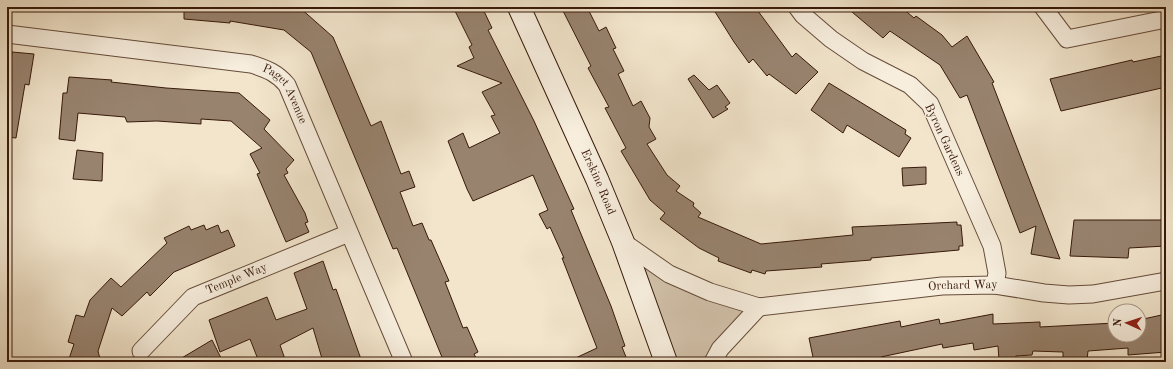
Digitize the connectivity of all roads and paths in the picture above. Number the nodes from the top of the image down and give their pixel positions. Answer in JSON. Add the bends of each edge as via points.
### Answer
{"nodes":[{"id":1,"x":519,"y":7,"type":"edge"},
{"id":2,"x":797,"y":7,"type":"edge"},
{"id":3,"x":1044,"y":7,"type":"edge"},
{"id":4,"x":1166,"y":19,"type":"edge"},
{"id":5,"x":7,"y":34,"type":"edge"},
{"id":6,"x":349,"y":233,"type":"junction"},
{"id":7,"x":623,"y":242,"type":"junction"},
{"id":8,"x":1166,"y":281,"type":"edge"},
{"id":9,"x":995,"y":285,"type":"junction"},
{"id":10,"x":759,"y":307,"type":"junction"},
{"id":11,"x":141,"y":351,"type":"dead end"},
{"id":12,"x":404,"y":362,"type":"edge"},
{"id":13,"x":666,"y":362,"type":"edge"},
{"id":14,"x":713,"y":362,"type":"edge"}],
"edges":[{"from":1,"to":7,"type":"street","name":"Erskine Road"},
{"from":2,"to":9,"type":"street","name":"Byron Gardens","via":[[831,39],[862,61],[910,85],[930,104],[992,246],[997,273]]},
{"from":3,"to":4,"type":"street","via":[[1066,39]]},
{"from":5,"to":6,"type":"street","name":"Paget Avenue","via":[[251,64],[268,69],[287,85]]},
{"from":6,"to":11,"type":"street","name":"Temple Way","via":[[193,297]]},
{"from":6,"to":12,"type":"street","name":"Paget Avenue"},
{"from":7,"to":10,"type":"street","name":"Orchard Way","via":[[669,274],[710,292]]},
{"from":7,"to":13,"type":"street","name":"Erskine Road"},
{"from":8,"to":9,"type":"street","name":"Orchard Way","via":[[1093,294],[1069,295]]},
{"from":9,"to":10,"type":"street","name":"Orchard Way","via":[[942,286]]},
{"from":10,"to":14,"type":"street","via":[[720,349]]}]}
